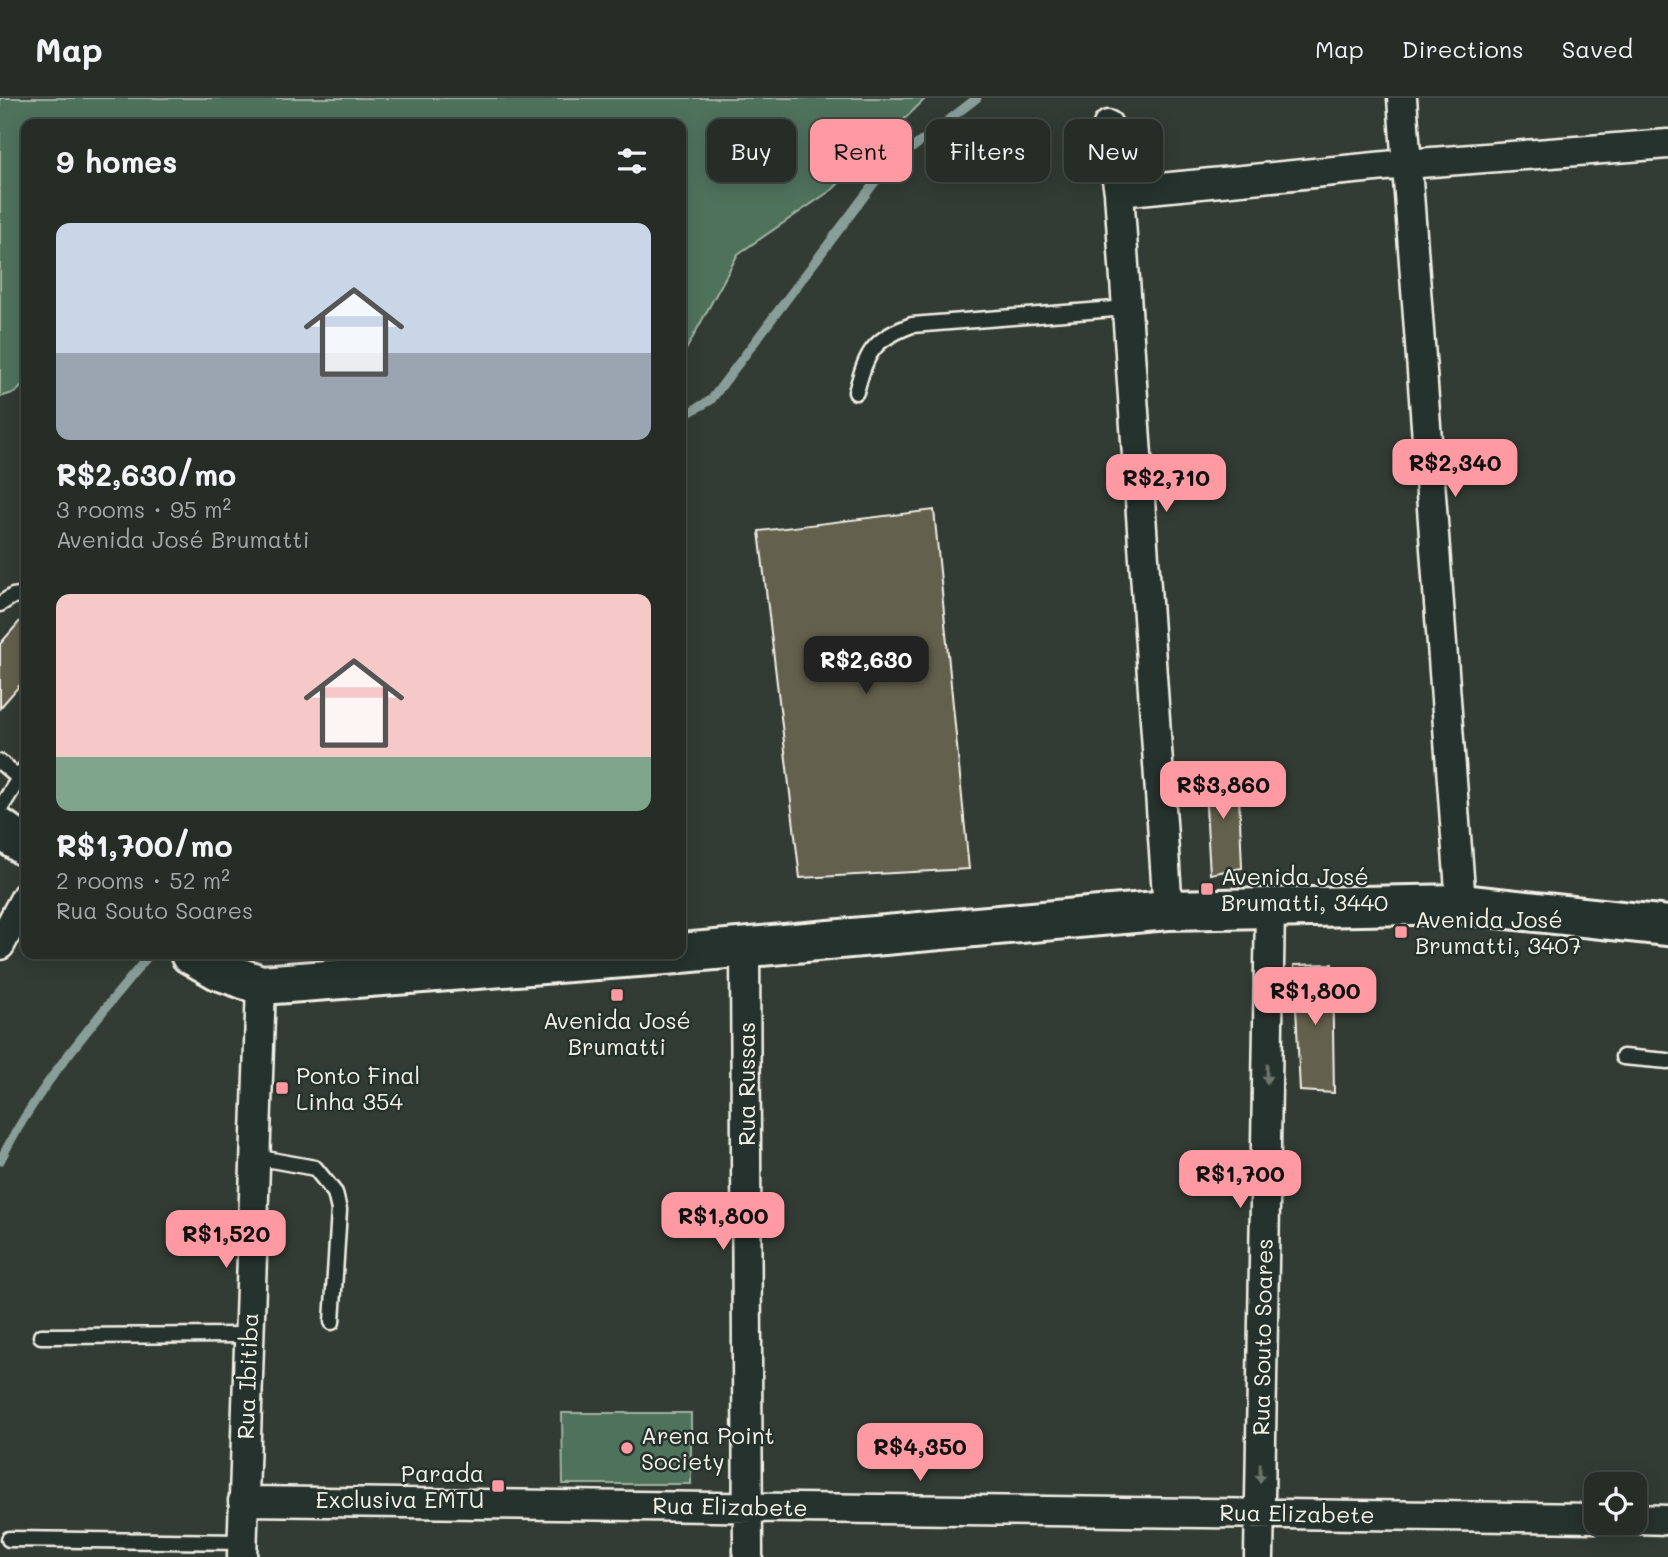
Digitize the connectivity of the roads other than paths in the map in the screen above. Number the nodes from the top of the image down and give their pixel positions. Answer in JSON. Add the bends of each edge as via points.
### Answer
{"nodes":[{"id":1,"x":1402,"y":98,"type":"edge"},
{"id":2,"x":1668,"y":144,"type":"edge"},
{"id":3,"x":1406,"y":164,"type":"junction"},
{"id":4,"x":1117,"y":182,"type":"edge"},
{"id":5,"x":1119,"y":192,"type":"junction"},
{"id":6,"x":1127,"y":308,"type":"junction"},
{"id":7,"x":856,"y":392,"type":"dead end"},
{"id":8,"x":21,"y":595,"type":"edge"},
{"id":9,"x":0,"y":604,"type":"edge"},
{"id":10,"x":0,"y":762,"type":"edge"},
{"id":11,"x":21,"y":772,"type":"edge"},
{"id":12,"x":21,"y":776,"type":"edge"},
{"id":13,"x":0,"y":809,"type":"edge"},
{"id":14,"x":0,"y":828,"type":"edge"},
{"id":15,"x":21,"y":843,"type":"edge"},
{"id":16,"x":1461,"y":904,"type":"junction"},
{"id":17,"x":21,"y":905,"type":"edge"},
{"id":18,"x":1270,"y":908,"type":"junction"},
{"id":19,"x":1168,"y":910,"type":"junction"},
{"id":20,"x":1668,"y":926,"type":"edge"},
{"id":21,"x":0,"y":945,"type":"edge"},
{"id":22,"x":745,"y":947,"type":"junction"},
{"id":23,"x":686,"y":953,"type":"edge"},
{"id":24,"x":199,"y":959,"type":"edge"},
{"id":25,"x":612,"y":959,"type":"edge"},
{"id":26,"x":261,"y":985,"type":"junction"},
{"id":27,"x":1623,"y":1057,"type":"dead end"},
{"id":28,"x":1668,"y":1061,"type":"edge"},
{"id":29,"x":255,"y":1157,"type":"junction"},
{"id":30,"x":332,"y":1322,"type":"dead end"},
{"id":31,"x":248,"y":1335,"type":"junction"},
{"id":32,"x":41,"y":1336,"type":"dead end"},
{"id":33,"x":243,"y":1501,"type":"junction"},
{"id":34,"x":749,"y":1506,"type":"junction"},
{"id":35,"x":1260,"y":1512,"type":"junction"},
{"id":36,"x":1584,"y":1518,"type":"edge"},
{"id":37,"x":1647,"y":1519,"type":"edge"},
{"id":38,"x":1668,"y":1520,"type":"edge"},
{"id":39,"x":9,"y":1539,"type":"dead end"},
{"id":40,"x":242,"y":1549,"type":"edge"},
{"id":41,"x":748,"y":1557,"type":"edge"},
{"id":42,"x":1259,"y":1557,"type":"edge"}],
"edges":[{"from":1,"to":3,"type":"street"},
{"from":2,"to":3,"type":"street"},
{"from":3,"to":5,"type":"street"},
{"from":3,"to":16,"type":"street"},
{"from":4,"to":5,"type":"street"},
{"from":5,"to":6,"type":"street"},
{"from":6,"to":7,"type":"lane","via":[[912,325],[888,334],[870,349]]},
{"from":6,"to":19,"type":"street"},
{"from":8,"to":9,"type":"lane"},
{"from":10,"to":11,"type":"lane"},
{"from":12,"to":13,"type":"lane"},
{"from":14,"to":15,"type":"main road"},
{"from":16,"to":18,"type":"main road"},
{"from":16,"to":20,"type":"main road"},
{"from":17,"to":21,"type":"street"},
{"from":18,"to":19,"type":"main road"},
{"from":18,"to":35,"type":"street","name":"Rua Souto Soares","one_way":true},
{"from":19,"to":22,"type":"main road"},
{"from":22,"to":23,"type":"main road"},
{"from":22,"to":34,"type":"street","name":"Rua Russas"},
{"from":24,"to":26,"type":"main road"},
{"from":25,"to":26,"type":"main road"},
{"from":26,"to":29,"type":"street","name":"Rua Ibitiba"},
{"from":27,"to":28,"type":"lane"},
{"from":29,"to":30,"type":"lane","via":[[315,1168],[335,1193],[339,1210]]},
{"from":29,"to":31,"type":"street","name":"Rua Ibitiba"},
{"from":31,"to":32,"type":"lane"},
{"from":31,"to":33,"type":"street","name":"Rua Ibitiba"},
{"from":33,"to":34,"type":"street","name":"Rua Elizabete"},
{"from":33,"to":40,"type":"street","name":"Rua Ibitiba"},
{"from":34,"to":35,"type":"street","name":"Rua Elizabete"},
{"from":34,"to":41,"type":"street","name":"Rua Russas"},
{"from":35,"to":36,"type":"street","name":"Rua Elizabete"},
{"from":35,"to":42,"type":"street","name":"Rua Souto Soares"},
{"from":37,"to":38,"type":"street"},
{"from":39,"to":40,"type":"lane"}]}
